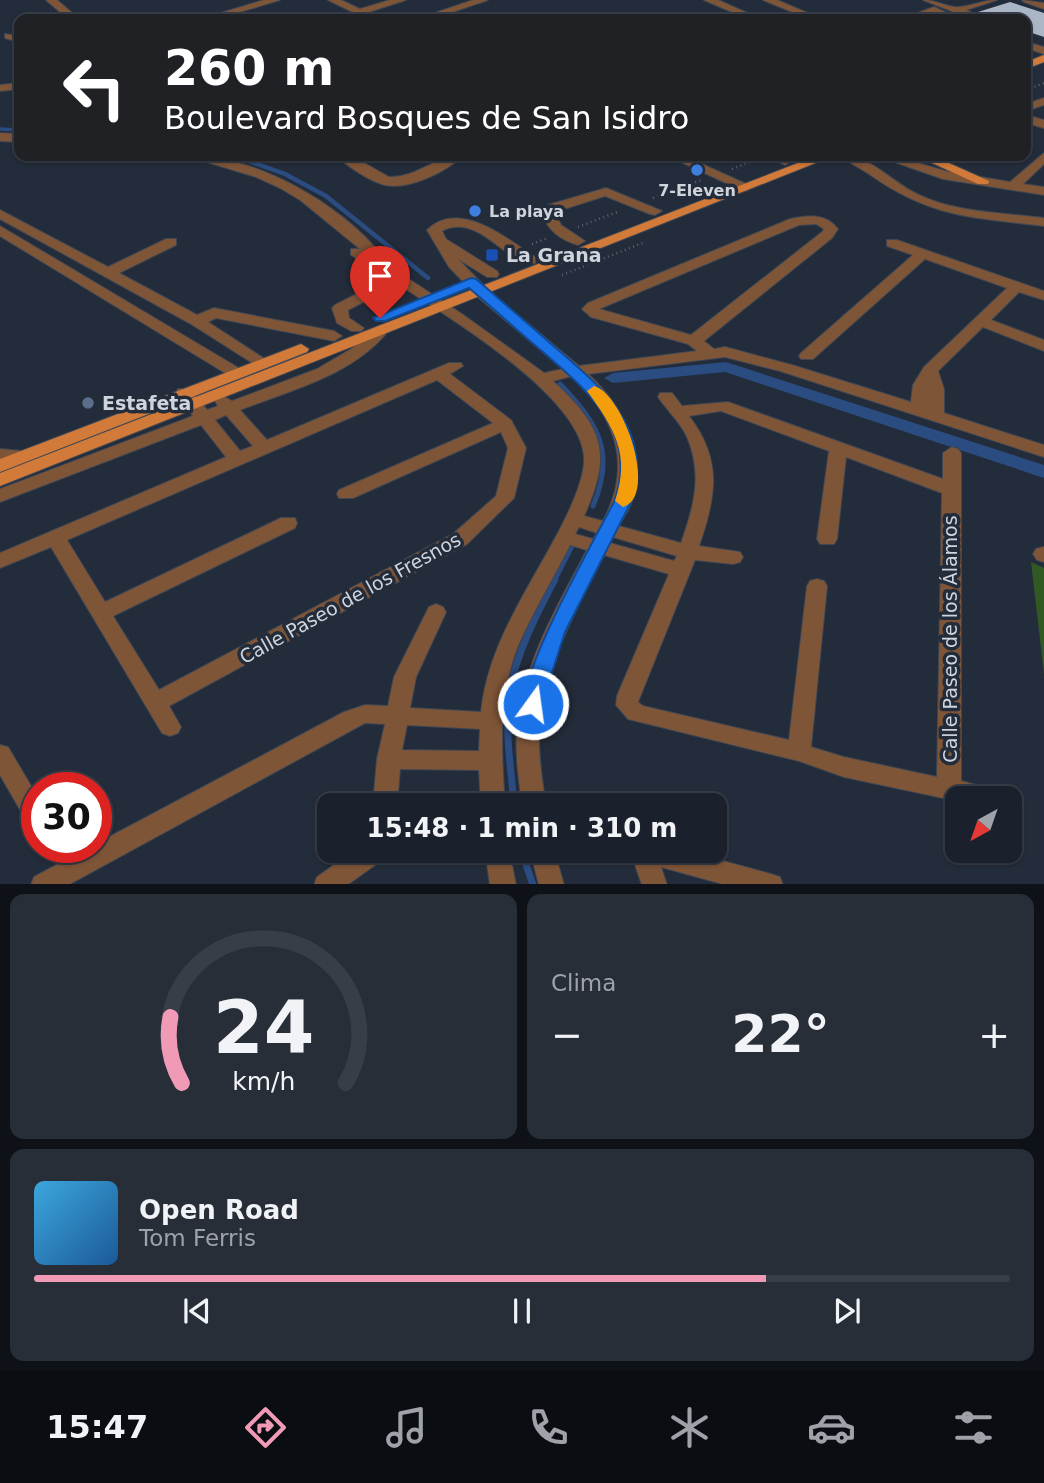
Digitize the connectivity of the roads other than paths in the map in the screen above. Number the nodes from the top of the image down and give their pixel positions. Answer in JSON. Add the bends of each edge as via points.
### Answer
{"nodes":[{"id":1,"x":51,"y":0,"type":"edge"},
{"id":2,"x":275,"y":0,"type":"edge"},
{"id":3,"x":333,"y":0,"type":"edge"},
{"id":4,"x":401,"y":0,"type":"edge"},
{"id":5,"x":483,"y":0,"type":"edge"},
{"id":6,"x":709,"y":0,"type":"edge"},
{"id":7,"x":768,"y":0,"type":"edge"},
{"id":8,"x":928,"y":0,"type":"edge"},
{"id":9,"x":992,"y":0,"type":"edge"},
{"id":10,"x":1027,"y":0,"type":"edge"},
{"id":11,"x":1044,"y":6,"type":"edge"},
{"id":12,"x":68,"y":14,"type":"edge"},
{"id":13,"x":224,"y":14,"type":"edge"},
{"id":14,"x":360,"y":14,"type":"edge"},
{"id":15,"x":372,"y":14,"type":"edge"},
{"id":16,"x":438,"y":14,"type":"edge"},
{"id":17,"x":744,"y":14,"type":"edge"},
{"id":18,"x":804,"y":14,"type":"edge"},
{"id":19,"x":922,"y":14,"type":"edge"},
{"id":20,"x":953,"y":14,"type":"edge"},
{"id":21,"x":956,"y":14,"type":"edge"},
{"id":22,"x":960,"y":14,"type":"edge"},
{"id":23,"x":1031,"y":111,"type":"edge"},
{"id":24,"x":1044,"y":124,"type":"edge"},
{"id":25,"x":1044,"y":131,"type":"edge"},
{"id":26,"x":1044,"y":137,"type":"edge"},
{"id":27,"x":1044,"y":157,"type":"edge"},
{"id":28,"x":212,"y":161,"type":"edge"},
{"id":29,"x":352,"y":161,"type":"edge"},
{"id":30,"x":445,"y":161,"type":"edge"},
{"id":31,"x":685,"y":161,"type":"edge"},
{"id":32,"x":778,"y":161,"type":"edge"},
{"id":33,"x":811,"y":161,"type":"edge"},
{"id":34,"x":856,"y":161,"type":"edge"},
{"id":35,"x":897,"y":161,"type":"edge"},
{"id":36,"x":935,"y":161,"type":"edge"},
{"id":37,"x":983,"y":181,"type":"junction"},
{"id":38,"x":739,"y":184,"type":"junction"},
{"id":39,"x":1013,"y":186,"type":"junction"},
{"id":40,"x":1044,"y":191,"type":"edge"},
{"id":41,"x":655,"y":211,"type":"junction"},
{"id":42,"x":0,"y":214,"type":"edge"},
{"id":43,"x":1044,"y":222,"type":"edge"},
{"id":44,"x":0,"y":230,"type":"edge"},
{"id":45,"x":437,"y":238,"type":"junction"},
{"id":46,"x":578,"y":241,"type":"junction"},
{"id":47,"x":171,"y":242,"type":"dead end"},
{"id":48,"x":892,"y":243,"type":"dead end"},
{"id":49,"x":356,"y":252,"type":"dead end"},
{"id":50,"x":922,"y":254,"type":"junction"},
{"id":51,"x":530,"y":260,"type":"junction"},
{"id":52,"x":384,"y":269,"type":"junction"},
{"id":53,"x":107,"y":273,"type":"junction"},
{"id":54,"x":399,"y":278,"type":"junction"},
{"id":55,"x":476,"y":280,"type":"junction"},
{"id":56,"x":1016,"y":286,"type":"junction"},
{"id":57,"x":1044,"y":296,"type":"edge"},
{"id":58,"x":436,"y":302,"type":"junction"},
{"id":59,"x":195,"y":321,"type":"junction"},
{"id":60,"x":981,"y":321,"type":"junction"},
{"id":61,"x":356,"y":328,"type":"junction"},
{"id":62,"x":381,"y":330,"type":"joint"},
{"id":63,"x":334,"y":336,"type":"junction"},
{"id":64,"x":694,"y":341,"type":"junction"},
{"id":65,"x":1044,"y":346,"type":"edge"},
{"id":66,"x":710,"y":353,"type":"junction"},
{"id":67,"x":807,"y":356,"type":"dead end"},
{"id":68,"x":263,"y":363,"type":"junction"},
{"id":69,"x":574,"y":370,"type":"junction"},
{"id":70,"x":930,"y":370,"type":"junction"},
{"id":71,"x":236,"y":373,"type":"junction"},
{"id":72,"x":542,"y":378,"type":"junction"},
{"id":73,"x":218,"y":395,"type":"junction"},
{"id":74,"x":194,"y":404,"type":"junction"},
{"id":75,"x":918,"y":410,"type":"junction"},
{"id":76,"x":936,"y":416,"type":"junction"},
{"id":77,"x":505,"y":424,"type":"junction"},
{"id":78,"x":265,"y":448,"type":"junction"},
{"id":79,"x":838,"y":448,"type":"junction"},
{"id":80,"x":1044,"y":451,"type":"edge"},
{"id":81,"x":952,"y":453,"type":"dead end"},
{"id":82,"x":0,"y":455,"type":"edge"},
{"id":83,"x":23,"y":457,"type":"junction"},
{"id":84,"x":238,"y":460,"type":"junction"},
{"id":85,"x":0,"y":466,"type":"edge"},
{"id":86,"x":0,"y":480,"type":"edge"},
{"id":87,"x":951,"y":489,"type":"junction"},
{"id":88,"x":346,"y":494,"type":"dead end"},
{"id":89,"x":0,"y":496,"type":"edge"},
{"id":90,"x":572,"y":519,"type":"junction"},
{"id":91,"x":288,"y":523,"type":"dead end"},
{"id":92,"x":609,"y":529,"type":"junction"},
{"id":93,"x":55,"y":537,"type":"junction"},
{"id":94,"x":563,"y":537,"type":"junction"},
{"id":95,"x":827,"y":539,"type":"dead end"},
{"id":96,"x":600,"y":547,"type":"junction"},
{"id":97,"x":733,"y":557,"type":"dead end"},
{"id":98,"x":0,"y":561,"type":"edge"},
{"id":99,"x":685,"y":561,"type":"junction"},
{"id":100,"x":817,"y":586,"type":"dead end"},
{"id":101,"x":101,"y":612,"type":"junction"},
{"id":102,"x":436,"y":612,"type":"dead end"},
{"id":103,"x":155,"y":703,"type":"junction"},
{"id":104,"x":397,"y":718,"type":"junction"},
{"id":105,"x":490,"y":722,"type":"junction"},
{"id":106,"x":170,"y":727,"type":"dead end"},
{"id":107,"x":799,"y":751,"type":"junction"},
{"id":108,"x":389,"y":759,"type":"junction"},
{"id":109,"x":490,"y":761,"type":"junction"},
{"id":110,"x":3,"y":766,"type":"edge"},
{"id":111,"x":949,"y":786,"type":"edge"},
{"id":112,"x":945,"y":787,"type":"edge"},
{"id":113,"x":21,"y":793,"type":"edge"},
{"id":114,"x":386,"y":793,"type":"edge"},
{"id":115,"x":492,"y":793,"type":"edge"},
{"id":116,"x":532,"y":793,"type":"edge"},
{"id":117,"x":357,"y":863,"type":"edge"},
{"id":118,"x":499,"y":863,"type":"edge"},
{"id":119,"x":546,"y":863,"type":"edge"},
{"id":120,"x":645,"y":863,"type":"edge"},
{"id":121,"x":685,"y":863,"type":"edge"},
{"id":122,"x":43,"y":884,"type":"edge"},
{"id":123,"x":326,"y":884,"type":"edge"},
{"id":124,"x":503,"y":884,"type":"edge"},
{"id":125,"x":552,"y":884,"type":"edge"},
{"id":126,"x":655,"y":884,"type":"edge"},
{"id":127,"x":771,"y":884,"type":"edge"}],
"edges":[{"from":1,"to":12,"type":"street"},
{"from":2,"to":13,"type":"street"},
{"from":3,"to":14,"type":"street"},
{"from":4,"to":15,"type":"street"},
{"from":5,"to":16,"type":"street"},
{"from":6,"to":17,"type":"street"},
{"from":7,"to":18,"type":"street"},
{"from":8,"to":21,"type":"street"},
{"from":9,"to":22,"type":"street"},
{"from":10,"to":11,"type":"street"},
{"from":19,"to":20,"type":"street","via":[[934,10]]},
{"from":23,"to":24,"type":"street"},
{"from":25,"to":26,"type":"street"},
{"from":27,"to":39,"type":"street"},
{"from":28,"to":52,"type":"street","via":[[261,174],[304,197],[372,250]]},
{"from":29,"to":30,"type":"street","via":[[386,181],[402,182]]},
{"from":31,"to":38,"type":"street"},
{"from":32,"to":38,"type":"main road"},
{"from":33,"to":38,"type":"main road"},
{"from":34,"to":43,"type":"street","via":[[922,201]]},
{"from":35,"to":37,"type":"street"},
{"from":36,"to":37,"type":"main road"},
{"from":37,"to":39,"type":"street"},
{"from":38,"to":41,"type":"main road"},
{"from":38,"to":55,"type":"main road"},
{"from":39,"to":40,"type":"street"},
{"from":41,"to":46,"type":"main road"},
{"from":41,"to":46,"type":"street","via":[[606,192],[564,203],[549,214],[561,233]]},
{"from":42,"to":53,"type":"street"},
{"from":44,"to":71,"type":"street"},
{"from":45,"to":51,"type":"street","via":[[434,230],[438,226],[464,223]]},
{"from":45,"to":55,"type":"street"},
{"from":45,"to":55,"type":"street"},
{"from":46,"to":51,"type":"main road"},
{"from":47,"to":53,"type":"street"},
{"from":48,"to":50,"type":"street"},
{"from":49,"to":52,"type":"street"},
{"from":50,"to":56,"type":"street"},
{"from":50,"to":67,"type":"street"},
{"from":51,"to":55,"type":"main road"},
{"from":52,"to":54,"type":"street"},
{"from":53,"to":59,"type":"street"},
{"from":54,"to":58,"type":"street"},
{"from":54,"to":61,"type":"street","via":[[340,308],[342,320]]},
{"from":55,"to":58,"type":"main road"},
{"from":55,"to":69,"type":"street"},
{"from":56,"to":57,"type":"street"},
{"from":56,"to":60,"type":"street"},
{"from":58,"to":61,"type":"main road"},
{"from":58,"to":62,"type":"main road"},
{"from":58,"to":72,"type":"street"},
{"from":59,"to":63,"type":"street","via":[[214,313]]},
{"from":59,"to":68,"type":"street"},
{"from":60,"to":65,"type":"street"},
{"from":60,"to":70,"type":"street"},
{"from":61,"to":63,"type":"main road"},
{"from":62,"to":73,"type":"street","via":[[357,352],[323,372]]},
{"from":63,"to":68,"type":"main road"},
{"from":64,"to":64,"type":"street","via":[[827,235],[831,229],[827,224],[795,222],[590,309]]},
{"from":64,"to":66,"type":"street"},
{"from":66,"to":69,"type":"street"},
{"from":66,"to":75,"type":"street","via":[[743,355]]},
{"from":68,"to":71,"type":"main road"},
{"from":69,"to":72,"type":"street"},
{"from":69,"to":92,"type":"street","via":[[609,408],[630,458],[629,483]]},
{"from":70,"to":75,"type":"street","via":[[921,385]]},
{"from":70,"to":76,"type":"street"},
{"from":71,"to":73,"type":"main road"},
{"from":72,"to":90,"type":"street","via":[[579,418],[594,463]]},
{"from":73,"to":74,"type":"street"},
{"from":73,"to":74,"type":"main road"},
{"from":73,"to":78,"type":"street"},
{"from":74,"to":83,"type":"main road"},
{"from":74,"to":84,"type":"street"},
{"from":74,"to":86,"type":"main road"},
{"from":74,"to":89,"type":"street"},
{"from":75,"to":76,"type":"street"},
{"from":76,"to":80,"type":"street"},
{"from":77,"to":78,"type":"street","via":[[447,369]]},
{"from":77,"to":88,"type":"street"},
{"from":77,"to":103,"type":"street","name":"Calle Paseo de los Fresnos","via":[[517,448],[512,478],[505,498],[482,522],[388,580]]},
{"from":78,"to":84,"type":"street"},
{"from":79,"to":87,"type":"street","name":"Calle Paseo de los Álamos"},
{"from":79,"to":95,"type":"street"},
{"from":79,"to":99,"type":"street","name":"Calle Paseo de los Álamos","via":[[722,406],[672,404],[695,435],[704,470],[704,506]]},
{"from":81,"to":87,"type":"street","name":"Calle Paseo de los Álamos"},
{"from":82,"to":83,"type":"street"},
{"from":83,"to":85,"type":"main road"},
{"from":84,"to":93,"type":"street"},
{"from":87,"to":111,"type":"street","name":"Calle Paseo de los Álamos"},
{"from":90,"to":92,"type":"street"},
{"from":90,"to":94,"type":"street"},
{"from":91,"to":101,"type":"street"},
{"from":92,"to":96,"type":"street"},
{"from":92,"to":99,"type":"street"},
{"from":93,"to":98,"type":"street"},
{"from":93,"to":101,"type":"street"},
{"from":94,"to":96,"type":"street"},
{"from":94,"to":105,"type":"street","via":[[506,650]]},
{"from":96,"to":99,"type":"street"},
{"from":96,"to":116,"type":"street","via":[[556,632],[538,681],[528,727]]},
{"from":97,"to":99,"type":"street"},
{"from":99,"to":107,"type":"street","name":"Calle Paseo de los Álamos","via":[[627,705],[636,713]]},
{"from":100,"to":107,"type":"street"},
{"from":101,"to":103,"type":"street"},
{"from":102,"to":104,"type":"street","via":[[405,677]]},
{"from":103,"to":106,"type":"street"},
{"from":104,"to":105,"type":"street"},
{"from":104,"to":108,"type":"street"},
{"from":104,"to":122,"type":"street","via":[[365,714],[352,718]]},
{"from":105,"to":109,"type":"street"},
{"from":107,"to":112,"type":"street","name":"Calle Paseo de los Álamos","via":[[844,767]]},
{"from":108,"to":109,"type":"street"},
{"from":108,"to":114,"type":"street"},
{"from":109,"to":115,"type":"street"},
{"from":110,"to":113,"type":"street"},
{"from":117,"to":123,"type":"street"},
{"from":118,"to":124,"type":"street"},
{"from":119,"to":125,"type":"street"},
{"from":120,"to":126,"type":"street"},
{"from":121,"to":127,"type":"street"}]}
